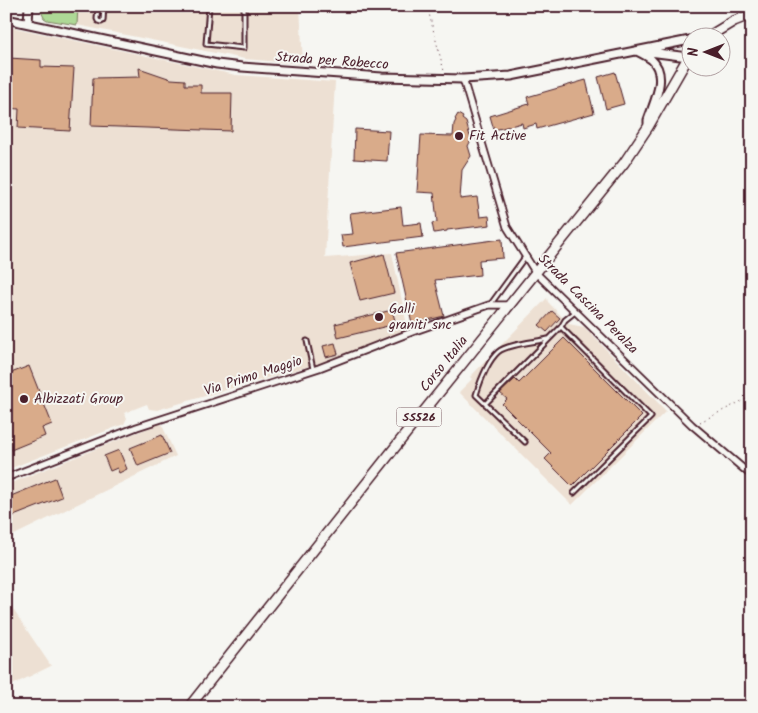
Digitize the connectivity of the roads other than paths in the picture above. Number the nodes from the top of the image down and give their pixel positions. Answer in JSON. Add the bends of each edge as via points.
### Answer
{"nodes":[{"id":1,"x":29,"y":6,"type":"edge"},
{"id":2,"x":98,"y":6,"type":"edge"},
{"id":3,"x":104,"y":6,"type":"edge"},
{"id":4,"x":209,"y":6,"type":"edge"},
{"id":5,"x":244,"y":6,"type":"edge"},
{"id":6,"x":752,"y":14,"type":"edge"},
{"id":7,"x":6,"y":19,"type":"edge"},
{"id":8,"x":28,"y":23,"type":"junction"},
{"id":9,"x":721,"y":28,"type":"edge"},
{"id":10,"x":680,"y":42,"type":"edge"},
{"id":11,"x":670,"y":44,"type":"junction"},
{"id":12,"x":637,"y":51,"type":"junction"},
{"id":13,"x":680,"y":52,"type":"edge"},
{"id":14,"x":680,"y":55,"type":"edge"},
{"id":15,"x":680,"y":71,"type":"edge"},
{"id":16,"x":463,"y":79,"type":"junction"},
{"id":17,"x":648,"y":127,"type":"junction"},
{"id":18,"x":525,"y":257,"type":"junction"},
{"id":19,"x":536,"y":273,"type":"junction"},
{"id":20,"x":489,"y":305,"type":"junction"},
{"id":21,"x":510,"y":305,"type":"junction"},
{"id":22,"x":575,"y":311,"type":"junction"},
{"id":23,"x":561,"y":327,"type":"junction"},
{"id":24,"x":548,"y":339,"type":"junction"},
{"id":25,"x":306,"y":341,"type":"dead end"},
{"id":26,"x":314,"y":370,"type":"junction"},
{"id":27,"x":485,"y":404,"type":"junction"},
{"id":28,"x":524,"y":442,"type":"dead end"},
{"id":29,"x":752,"y":476,"type":"edge"},
{"id":30,"x":6,"y":478,"type":"edge"},
{"id":31,"x":574,"y":494,"type":"dead end"},
{"id":32,"x":189,"y":707,"type":"edge"}],
"edges":[{"from":1,"to":8,"type":"street"},
{"from":2,"to":3,"type":"lane","via":[[97,19],[101,22]]},
{"from":4,"to":5,"type":"lane","via":[[206,44],[244,48]]},
{"from":6,"to":9,"type":"main road"},
{"from":7,"to":8,"type":"street","name":"Strada per Robecco"},
{"from":8,"to":16,"type":"street","name":"Strada per Robecco","via":[[225,65],[382,77]]},
{"from":10,"to":11,"type":"street","name":"Strada per Robecco"},
{"from":11,"to":12,"type":"street","name":"Strada per Robecco"},
{"from":11,"to":13,"type":"street"},
{"from":12,"to":14,"type":"street","name":"Strada per Robecco"},
{"from":12,"to":16,"type":"street","name":"Strada per Robecco","via":[[511,76]]},
{"from":12,"to":17,"type":"street","via":[[657,66],[659,77],[659,90]]},
{"from":15,"to":17,"type":"main road","name":"Corso Italia","number":"SS526"},
{"from":16,"to":18,"type":"street","name":"Strada Cascina Peralza","via":[[507,227]]},
{"from":17,"to":19,"type":"main road","name":"Corso Italia","number":"SS526","via":[[624,163]]},
{"from":18,"to":19,"type":"street","name":"Strada Cascina Peralza"},
{"from":18,"to":20,"type":"lane"},
{"from":19,"to":21,"type":"main road","name":"Corso Italia","number":"SS526"},
{"from":19,"to":22,"type":"street","name":"Strada Cascina Peralza"},
{"from":20,"to":21,"type":"street","name":"Via Primo Maggio"},
{"from":20,"to":26,"type":"street","name":"Via Primo Maggio"},
{"from":21,"to":32,"type":"main road","name":"Corso Italia","number":"SS526"},
{"from":22,"to":23,"type":"lane"},
{"from":22,"to":29,"type":"street","name":"Strada Cascina Peralza","via":[[692,425]]},
{"from":23,"to":24,"type":"lane"},
{"from":23,"to":31,"type":"lane","via":[[651,417]]},
{"from":24,"to":27,"type":"lane"},
{"from":24,"to":27,"type":"lane","via":[[498,352],[480,381],[476,395]]},
{"from":25,"to":26,"type":"lane"},
{"from":26,"to":30,"type":"street","name":"Via Primo Maggio","via":[[137,427]]},
{"from":27,"to":28,"type":"lane"}]}
